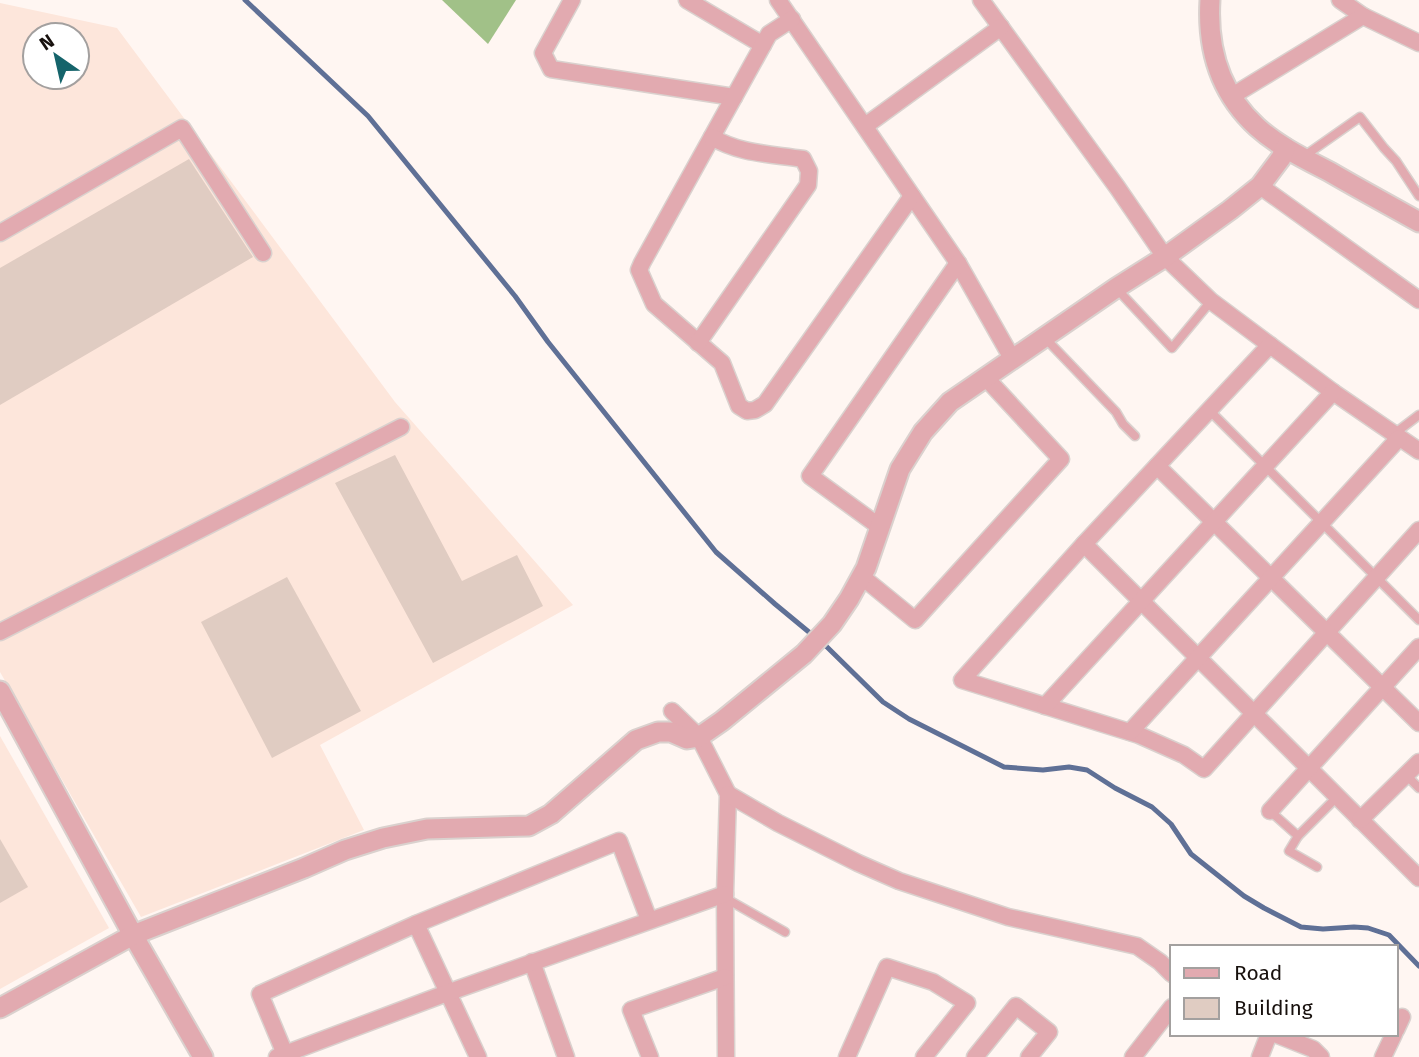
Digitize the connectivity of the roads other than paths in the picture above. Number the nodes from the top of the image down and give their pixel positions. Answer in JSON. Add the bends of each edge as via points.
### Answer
{"nodes":[{"id":1,"x":572,"y":0,"type":"edge"},
{"id":2,"x":687,"y":0,"type":"edge"},
{"id":3,"x":778,"y":0,"type":"edge"},
{"id":4,"x":981,"y":0,"type":"edge"},
{"id":5,"x":1210,"y":0,"type":"edge"},
{"id":6,"x":1340,"y":0,"type":"edge"},
{"id":7,"x":1363,"y":16,"type":"junction"},
{"id":8,"x":792,"y":19,"type":"junction"},
{"id":9,"x":1000,"y":27,"type":"junction"},
{"id":10,"x":1419,"y":43,"type":"edge"},
{"id":11,"x":763,"y":45,"type":"junction"},
{"id":12,"x":1232,"y":96,"type":"junction"},
{"id":13,"x":734,"y":97,"type":"junction"},
{"id":14,"x":865,"y":126,"type":"junction"},
{"id":15,"x":712,"y":137,"type":"junction"},
{"id":16,"x":1285,"y":148,"type":"junction"},
{"id":17,"x":1303,"y":158,"type":"junction"},
{"id":18,"x":1260,"y":186,"type":"junction"},
{"id":19,"x":1419,"y":195,"type":"edge"},
{"id":20,"x":912,"y":196,"type":"junction"},
{"id":21,"x":1419,"y":222,"type":"edge"},
{"id":22,"x":0,"y":233,"type":"edge"},
{"id":23,"x":263,"y":253,"type":"dead end"},
{"id":24,"x":1165,"y":257,"type":"junction"},
{"id":25,"x":958,"y":263,"type":"junction"},
{"id":26,"x":1116,"y":288,"type":"junction"},
{"id":27,"x":1419,"y":300,"type":"edge"},
{"id":28,"x":1211,"y":301,"type":"junction"},
{"id":29,"x":1045,"y":338,"type":"junction"},
{"id":30,"x":698,"y":343,"type":"junction"},
{"id":31,"x":1270,"y":345,"type":"junction"},
{"id":32,"x":1013,"y":359,"type":"junction"},
{"id":33,"x":986,"y":378,"type":"junction"},
{"id":34,"x":1333,"y":392,"type":"junction"},
{"id":35,"x":1209,"y":410,"type":"junction"},
{"id":36,"x":1419,"y":415,"type":"edge"},
{"id":37,"x":401,"y":427,"type":"dead end"},
{"id":38,"x":1135,"y":436,"type":"dead end"},
{"id":39,"x":1397,"y":436,"type":"junction"},
{"id":40,"x":1419,"y":451,"type":"edge"},
{"id":41,"x":1157,"y":466,"type":"junction"},
{"id":42,"x":1266,"y":467,"type":"junction"},
{"id":43,"x":1214,"y":522,"type":"junction"},
{"id":44,"x":1321,"y":522,"type":"junction"},
{"id":45,"x":880,"y":527,"type":"junction"},
{"id":46,"x":1419,"y":530,"type":"edge"},
{"id":47,"x":1084,"y":544,"type":"junction"},
{"id":48,"x":861,"y":576,"type":"junction"},
{"id":49,"x":1377,"y":577,"type":"junction"},
{"id":50,"x":1270,"y":578,"type":"junction"},
{"id":51,"x":1141,"y":601,"type":"junction"},
{"id":52,"x":1419,"y":620,"type":"edge"},
{"id":53,"x":0,"y":632,"type":"edge"},
{"id":54,"x":1326,"y":632,"type":"junction"},
{"id":55,"x":1419,"y":647,"type":"edge"},
{"id":56,"x":1197,"y":657,"type":"junction"},
{"id":57,"x":1382,"y":687,"type":"junction"},
{"id":58,"x":0,"y":691,"type":"edge"},
{"id":59,"x":1045,"y":706,"type":"junction"},
{"id":60,"x":672,"y":711,"type":"dead end"},
{"id":61,"x":1254,"y":714,"type":"junction"},
{"id":62,"x":1419,"y":723,"type":"edge"},
{"id":63,"x":1130,"y":732,"type":"junction"},
{"id":64,"x":699,"y":737,"type":"junction"},
{"id":65,"x":1419,"y":762,"type":"edge"},
{"id":66,"x":1308,"y":769,"type":"junction"},
{"id":67,"x":1406,"y":775,"type":"junction"},
{"id":68,"x":1419,"y":788,"type":"edge"},
{"id":69,"x":728,"y":794,"type":"junction"},
{"id":70,"x":1337,"y":797,"type":"junction"},
{"id":71,"x":1270,"y":811,"type":"joint"},
{"id":72,"x":1360,"y":820,"type":"junction"},
{"id":73,"x":1298,"y":836,"type":"junction"},
{"id":74,"x":1317,"y":867,"type":"dead end"},
{"id":75,"x":1419,"y":878,"type":"edge"},
{"id":76,"x":725,"y":896,"type":"junction"},
{"id":77,"x":649,"y":920,"type":"junction"},
{"id":78,"x":416,"y":924,"type":"junction"},
{"id":79,"x":785,"y":932,"type":"dead end"},
{"id":80,"x":133,"y":935,"type":"junction"},
{"id":81,"x":532,"y":962,"type":"junction"},
{"id":82,"x":1170,"y":972,"type":"edge"},
{"id":83,"x":725,"y":977,"type":"junction"},
{"id":84,"x":447,"y":993,"type":"junction"},
{"id":85,"x":0,"y":1008,"type":"edge"},
{"id":86,"x":1170,"y":1010,"type":"edge"},
{"id":87,"x":1268,"y":1036,"type":"edge"},
{"id":88,"x":1280,"y":1036,"type":"edge"},
{"id":89,"x":1393,"y":1036,"type":"edge"},
{"id":90,"x":280,"y":1055,"type":"edge"},
{"id":91,"x":203,"y":1057,"type":"edge"},
{"id":92,"x":478,"y":1057,"type":"edge"},
{"id":93,"x":566,"y":1057,"type":"edge"},
{"id":94,"x":650,"y":1057,"type":"edge"},
{"id":95,"x":726,"y":1057,"type":"edge"},
{"id":96,"x":847,"y":1057,"type":"edge"},
{"id":97,"x":924,"y":1057,"type":"edge"},
{"id":98,"x":975,"y":1057,"type":"edge"},
{"id":99,"x":1029,"y":1057,"type":"edge"},
{"id":100,"x":1134,"y":1057,"type":"edge"},
{"id":101,"x":1260,"y":1057,"type":"edge"},
{"id":102,"x":1321,"y":1057,"type":"edge"},
{"id":103,"x":1383,"y":1057,"type":"edge"}],
"edges":[{"from":1,"to":13,"type":"street","via":[[542,53],[551,69]]},
{"from":2,"to":11,"type":"street"},
{"from":3,"to":8,"type":"street"},
{"from":4,"to":9,"type":"street"},
{"from":5,"to":12,"type":"street","via":[[1212,49]]},
{"from":6,"to":7,"type":"street"},
{"from":7,"to":10,"type":"street"},
{"from":7,"to":12,"type":"street"},
{"from":8,"to":11,"type":"street","via":[[769,34]]},
{"from":8,"to":14,"type":"street"},
{"from":9,"to":14,"type":"street"},
{"from":9,"to":24,"type":"street"},
{"from":11,"to":13,"type":"street"},
{"from":12,"to":16,"type":"street","via":[[1257,127]]},
{"from":13,"to":15,"type":"street"},
{"from":14,"to":20,"type":"street"},
{"from":15,"to":30,"type":"street","via":[[639,270],[654,304]]},
{"from":15,"to":30,"type":"street","via":[[736,149],[803,159],[809,171],[808,185]]},
{"from":16,"to":17,"type":"street"},
{"from":16,"to":18,"type":"street"},
{"from":17,"to":19,"type":"lane","via":[[1360,117]]},
{"from":17,"to":21,"type":"street"},
{"from":18,"to":24,"type":"street"},
{"from":18,"to":27,"type":"street"},
{"from":20,"to":25,"type":"street"},
{"from":20,"to":30,"type":"street","via":[[765,404],[747,411],[739,406],[722,363]]},
{"from":22,"to":23,"type":"street","via":[[182,128]]},
{"from":24,"to":26,"type":"street"},
{"from":24,"to":28,"type":"street"},
{"from":25,"to":32,"type":"street"},
{"from":25,"to":45,"type":"street","via":[[810,476]]},
{"from":26,"to":28,"type":"lane","via":[[1172,348]]},
{"from":26,"to":29,"type":"street"},
{"from":28,"to":31,"type":"street"},
{"from":29,"to":32,"type":"street"},
{"from":29,"to":38,"type":"lane"},
{"from":31,"to":34,"type":"street"},
{"from":31,"to":35,"type":"street"},
{"from":32,"to":33,"type":"street"},
{"from":33,"to":45,"type":"street","via":[[950,402],[923,432],[900,469]]},
{"from":33,"to":48,"type":"street","via":[[1060,459],[915,620]]},
{"from":34,"to":39,"type":"street"},
{"from":34,"to":42,"type":"street"},
{"from":35,"to":41,"type":"street"},
{"from":35,"to":42,"type":"lane"},
{"from":36,"to":39,"type":"lane"},
{"from":37,"to":53,"type":"street"},
{"from":39,"to":40,"type":"street"},
{"from":39,"to":44,"type":"street"},
{"from":41,"to":43,"type":"street"},
{"from":41,"to":47,"type":"street"},
{"from":42,"to":43,"type":"street"},
{"from":42,"to":44,"type":"lane"},
{"from":43,"to":50,"type":"street"},
{"from":43,"to":51,"type":"street"},
{"from":44,"to":49,"type":"lane"},
{"from":44,"to":50,"type":"street"},
{"from":45,"to":48,"type":"street"},
{"from":46,"to":49,"type":"street"},
{"from":47,"to":51,"type":"street"},
{"from":47,"to":59,"type":"street","via":[[962,680]]},
{"from":48,"to":64,"type":"street","via":[[832,624],[804,654]]},
{"from":49,"to":52,"type":"lane"},
{"from":49,"to":54,"type":"street"},
{"from":50,"to":54,"type":"street"},
{"from":50,"to":56,"type":"street"},
{"from":51,"to":56,"type":"street"},
{"from":51,"to":59,"type":"street"},
{"from":54,"to":57,"type":"street"},
{"from":54,"to":61,"type":"street"},
{"from":55,"to":57,"type":"street"},
{"from":56,"to":61,"type":"street"},
{"from":56,"to":63,"type":"street"},
{"from":57,"to":62,"type":"street"},
{"from":57,"to":66,"type":"street"},
{"from":58,"to":80,"type":"street"},
{"from":59,"to":63,"type":"street"},
{"from":60,"to":64,"type":"street"},
{"from":61,"to":63,"type":"street","via":[[1204,769],[1184,755]]},
{"from":61,"to":66,"type":"street"},
{"from":64,"to":69,"type":"street"},
{"from":64,"to":80,"type":"street","via":[[658,732],[636,740],[551,814],[529,826],[427,829],[383,838]]},
{"from":65,"to":67,"type":"street"},
{"from":66,"to":70,"type":"street"},
{"from":66,"to":71,"type":"street"},
{"from":67,"to":68,"type":"lane"},
{"from":67,"to":72,"type":"street"},
{"from":69,"to":76,"type":"street"},
{"from":69,"to":82,"type":"street","via":[[899,881],[1008,917],[1137,946]]},
{"from":70,"to":72,"type":"street"},
{"from":70,"to":73,"type":"lane"},
{"from":71,"to":73,"type":"lane"},
{"from":72,"to":75,"type":"street"},
{"from":73,"to":74,"type":"lane","via":[[1289,851]]},
{"from":76,"to":77,"type":"street"},
{"from":76,"to":79,"type":"lane"},
{"from":76,"to":83,"type":"street"},
{"from":77,"to":78,"type":"street","via":[[619,841]]},
{"from":77,"to":81,"type":"street"},
{"from":78,"to":84,"type":"street"},
{"from":78,"to":90,"type":"street","via":[[260,994]]},
{"from":80,"to":85,"type":"street"},
{"from":80,"to":91,"type":"street"},
{"from":81,"to":84,"type":"street"},
{"from":81,"to":93,"type":"street"},
{"from":83,"to":94,"type":"street","via":[[631,1010]]},
{"from":83,"to":95,"type":"street"},
{"from":84,"to":90,"type":"street"},
{"from":84,"to":92,"type":"street"},
{"from":86,"to":100,"type":"street"},
{"from":87,"to":101,"type":"street"},
{"from":88,"to":102,"type":"street"},
{"from":89,"to":103,"type":"street"},
{"from":96,"to":97,"type":"street","via":[[887,967],[933,982],[967,1003]]},
{"from":98,"to":99,"type":"street","via":[[1016,1006],[1049,1032]]}]}
